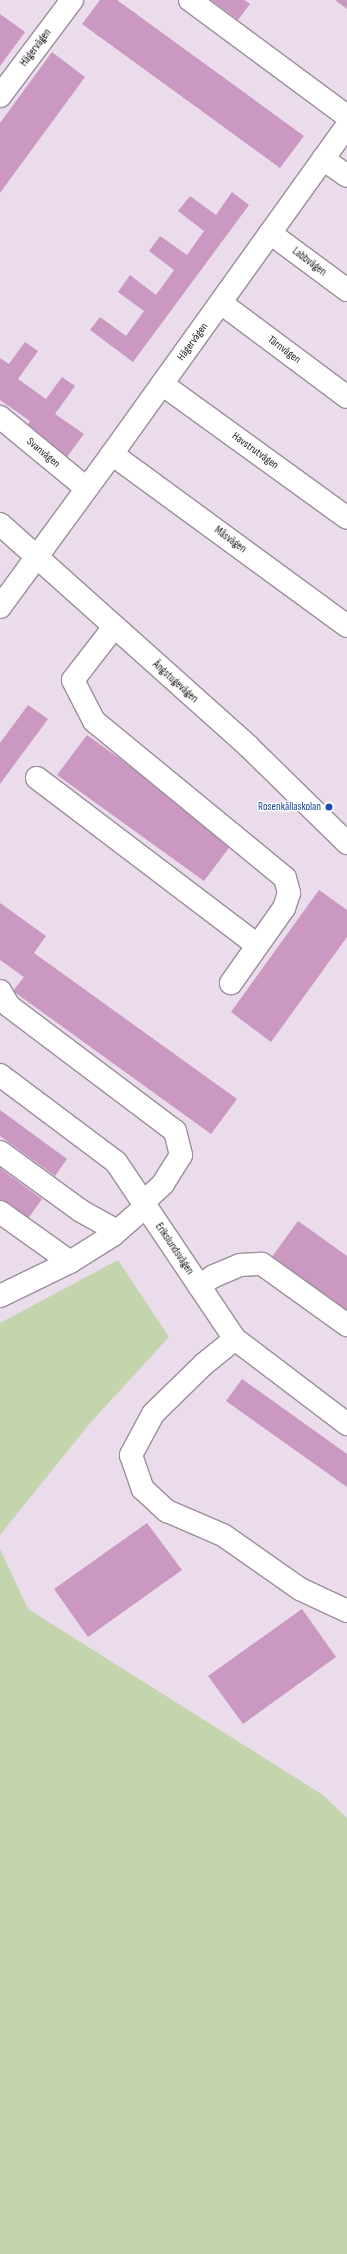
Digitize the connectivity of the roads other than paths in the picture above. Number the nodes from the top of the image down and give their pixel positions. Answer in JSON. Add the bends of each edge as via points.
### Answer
{"nodes":[{"id":1,"x":72,"y":0,"type":"edge"},
{"id":2,"x":190,"y":0,"type":"edge"},
{"id":3,"x":0,"y":96,"type":"edge"},
{"id":4,"x":347,"y":116,"type":"edge"},
{"id":5,"x":347,"y":126,"type":"edge"},
{"id":6,"x":323,"y":159,"type":"junction"},
{"id":7,"x":347,"y":176,"type":"edge"},
{"id":8,"x":270,"y":233,"type":"junction"},
{"id":9,"x":347,"y":290,"type":"edge"},
{"id":10,"x":221,"y":303,"type":"junction"},
{"id":11,"x":162,"y":384,"type":"junction"},
{"id":12,"x":347,"y":397,"type":"edge"},
{"id":13,"x":0,"y":417,"type":"edge"},
{"id":14,"x":112,"y":454,"type":"junction"},
{"id":15,"x":86,"y":488,"type":"junction"},
{"id":16,"x":347,"y":518,"type":"edge"},
{"id":17,"x":0,"y":524,"type":"edge"},
{"id":18,"x":36,"y":556,"type":"junction"},
{"id":19,"x":0,"y":607,"type":"edge"},
{"id":20,"x":347,"y":626,"type":"edge"},
{"id":21,"x":114,"y":627,"type":"junction"},
{"id":22,"x":37,"y":778,"type":"dead end"},
{"id":23,"x":347,"y":843,"type":"edge"},
{"id":24,"x":257,"y":945,"type":"junction"},
{"id":25,"x":231,"y":983,"type":"dead end"},
{"id":26,"x":0,"y":991,"type":"edge"},
{"id":27,"x":0,"y":1075,"type":"edge"},
{"id":28,"x":0,"y":1152,"type":"edge"},
{"id":29,"x":145,"y":1204,"type":"junction"},
{"id":30,"x":0,"y":1212,"type":"edge"},
{"id":31,"x":117,"y":1231,"type":"junction"},
{"id":32,"x":70,"y":1262,"type":"junction"},
{"id":33,"x":199,"y":1286,"type":"junction"},
{"id":34,"x":0,"y":1296,"type":"edge"},
{"id":35,"x":347,"y":1325,"type":"edge"},
{"id":36,"x":235,"y":1339,"type":"junction"},
{"id":37,"x":347,"y":1424,"type":"edge"},
{"id":38,"x":347,"y":1611,"type":"edge"}],
"edges":[{"from":1,"to":3,"type":"street","name":"Hägervägen"},
{"from":2,"to":4,"type":"street"},
{"from":5,"to":6,"type":"street","name":"Hägervägen"},
{"from":6,"to":7,"type":"street"},
{"from":6,"to":8,"type":"street","name":"Hägervägen"},
{"from":8,"to":9,"type":"street","name":"Labbvägen"},
{"from":8,"to":10,"type":"street","name":"Hägervägen"},
{"from":10,"to":11,"type":"street","name":"Hägervägen"},
{"from":10,"to":12,"type":"street","name":"Tärnvägen"},
{"from":11,"to":14,"type":"street","name":"Hägervägen"},
{"from":11,"to":16,"type":"street","name":"Havstrutvägen"},
{"from":13,"to":15,"type":"street","name":"Svanvägen"},
{"from":14,"to":15,"type":"street","name":"Hägervägen"},
{"from":14,"to":20,"type":"street","name":"Måsvägen"},
{"from":15,"to":18,"type":"street","name":"Hägervägen"},
{"from":17,"to":18,"type":"street","name":"Ängstugevägen"},
{"from":18,"to":19,"type":"street"},
{"from":18,"to":21,"type":"street","name":"Ängstugevägen"},
{"from":21,"to":23,"type":"street","name":"Ängstugevägen","via":[[248,746]]},
{"from":21,"to":24,"type":"street","via":[[73,680],[81,699],[94,721],[285,878],[289,893],[284,908]]},
{"from":22,"to":24,"type":"street"},
{"from":24,"to":25,"type":"street"},
{"from":26,"to":29,"type":"street","via":[[10,1006],[175,1131],[181,1154],[163,1184]]},
{"from":27,"to":29,"type":"street","name":"Erikslundsvägen","via":[[116,1162]]},
{"from":28,"to":31,"type":"street","via":[[81,1211]]},
{"from":29,"to":31,"type":"street"},
{"from":29,"to":33,"type":"street","name":"Erikslundsvägen"},
{"from":30,"to":32,"type":"street"},
{"from":31,"to":32,"type":"street"},
{"from":32,"to":34,"type":"street"},
{"from":33,"to":35,"type":"street","via":[[214,1276],[240,1265],[262,1264]]},
{"from":33,"to":36,"type":"street","name":"Erikslundsvägen"},
{"from":36,"to":37,"type":"street","name":"Erikslundsvägen"},
{"from":36,"to":38,"type":"street","via":[[204,1364],[154,1414],[131,1455],[143,1490],[166,1510],[223,1535],[300,1589]]}]}
